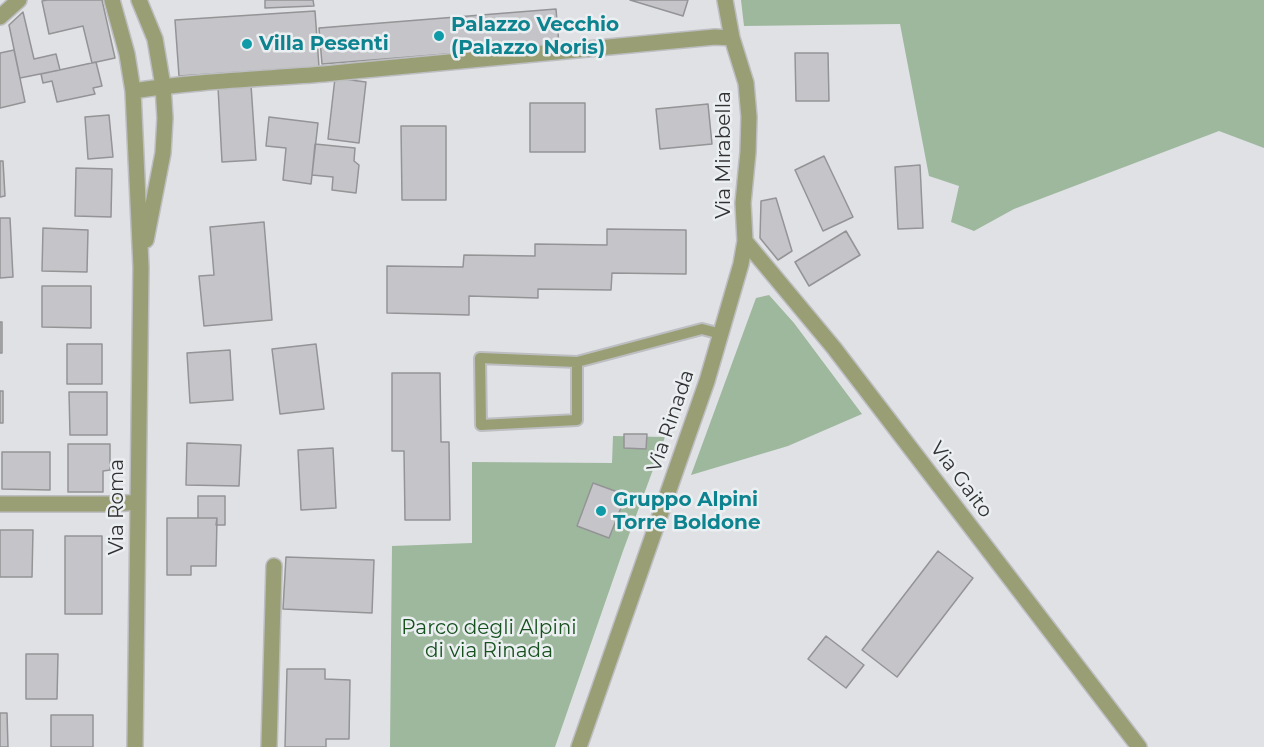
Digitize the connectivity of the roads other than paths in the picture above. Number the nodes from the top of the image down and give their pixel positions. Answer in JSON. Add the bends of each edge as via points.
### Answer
{"nodes":[{"id":1,"x":19,"y":0,"type":"edge"},
{"id":2,"x":112,"y":0,"type":"edge"},
{"id":3,"x":139,"y":0,"type":"edge"},
{"id":4,"x":725,"y":0,"type":"edge"},
{"id":5,"x":0,"y":17,"type":"edge"},
{"id":6,"x":732,"y":38,"type":"junction"},
{"id":7,"x":163,"y":86,"type":"junction"},
{"id":8,"x":133,"y":91,"type":"junction"},
{"id":9,"x":746,"y":241,"type":"junction"},
{"id":10,"x":141,"y":267,"type":"junction"},
{"id":11,"x":721,"y":334,"type":"junction"},
{"id":12,"x":577,"y":362,"type":"junction"},
{"id":13,"x":138,"y":502,"type":"junction"},
{"id":14,"x":0,"y":504,"type":"edge"},
{"id":15,"x":274,"y":566,"type":"dead end"},
{"id":16,"x":135,"y":747,"type":"edge"},
{"id":17,"x":269,"y":747,"type":"edge"},
{"id":18,"x":579,"y":747,"type":"edge"},
{"id":19,"x":1139,"y":747,"type":"edge"}],
"edges":[{"from":1,"to":5,"type":"street"},
{"from":2,"to":8,"type":"street","name":"Via Roma"},
{"from":3,"to":7,"type":"street","name":"Via Roma","via":[[155,39]]},
{"from":4,"to":6,"type":"street","name":"Via Mirabella"},
{"from":6,"to":7,"type":"street"},
{"from":6,"to":9,"type":"street","name":"Via Mirabella","via":[[746,83],[749,117],[743,203]]},
{"from":7,"to":8,"type":"street"},
{"from":7,"to":10,"type":"street","name":"Via Roma","via":[[163,153]]},
{"from":8,"to":10,"type":"street","name":"Via Roma"},
{"from":9,"to":11,"type":"street","name":"Via Rinada"},
{"from":9,"to":19,"type":"street","name":"Via Gaito","via":[[834,348]]},
{"from":10,"to":13,"type":"street","name":"Via Roma"},
{"from":11,"to":12,"type":"lane","via":[[702,328]]},
{"from":11,"to":18,"type":"street","name":"Via Rinada"},
{"from":12,"to":12,"type":"lane","via":[[576,420],[481,425],[480,358]]},
{"from":13,"to":14,"type":"street"},
{"from":13,"to":16,"type":"street","name":"Via Roma"},
{"from":15,"to":17,"type":"street"}]}
